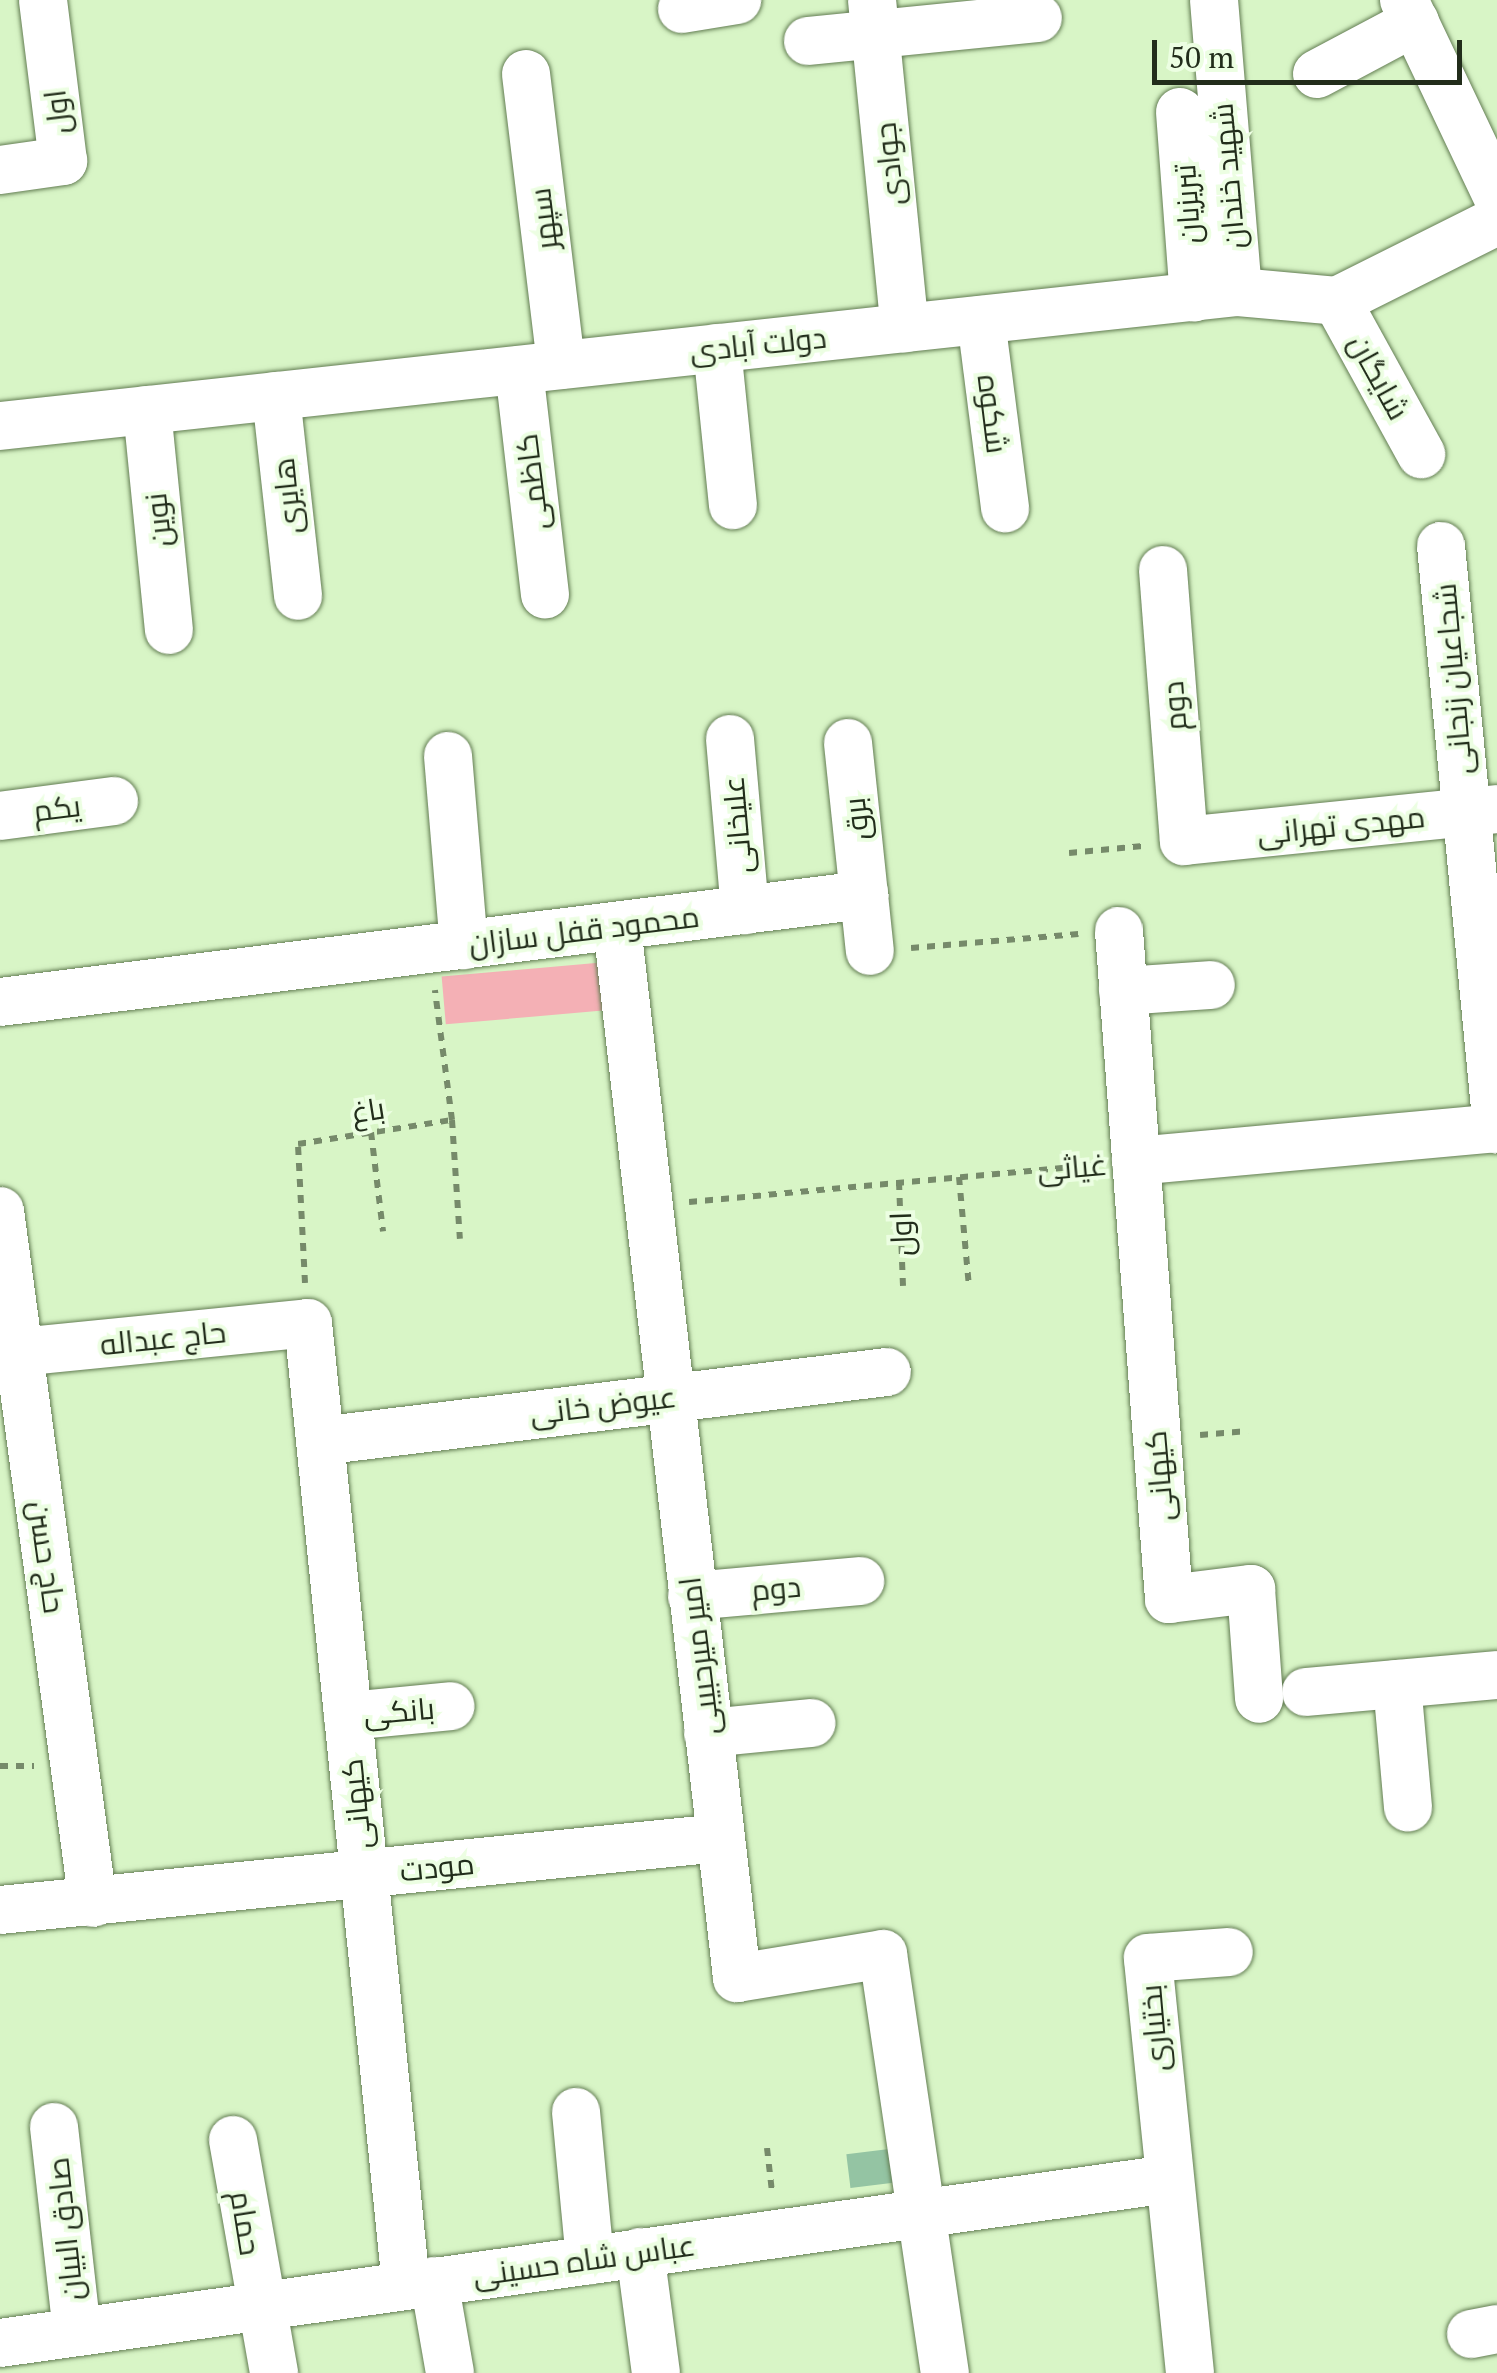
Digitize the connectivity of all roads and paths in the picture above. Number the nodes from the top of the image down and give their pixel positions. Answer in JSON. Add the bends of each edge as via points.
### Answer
{"nodes":[{"id":1,"x":43,"y":0,"type":"edge"},
{"id":2,"x":737,"y":0,"type":"edge"},
{"id":3,"x":1214,"y":0,"type":"edge"},
{"id":4,"x":682,"y":9,"type":"dead end"},
{"id":5,"x":1410,"y":11,"type":"edge"},
{"id":6,"x":874,"y":16,"type":"edge"},
{"id":7,"x":1038,"y":18,"type":"dead end"},
{"id":8,"x":808,"y":41,"type":"dead end"},
{"id":9,"x":526,"y":74,"type":"dead end"},
{"id":10,"x":1317,"y":74,"type":"dead end"},
{"id":11,"x":1180,"y":112,"type":"dead end"},
{"id":12,"x":0,"y":170,"type":"edge"},
{"id":13,"x":1497,"y":196,"type":"edge"},
{"id":14,"x":1497,"y":221,"type":"edge"},
{"id":15,"x":1216,"y":294,"type":"junction"},
{"id":16,"x":1337,"y":300,"type":"junction"},
{"id":17,"x":980,"y":320,"type":"junction"},
{"id":18,"x":905,"y":328,"type":"junction"},
{"id":19,"x":717,"y":348,"type":"junction"},
{"id":20,"x":540,"y":367,"type":"junction"},
{"id":21,"x":276,"y":396,"type":"junction"},
{"id":22,"x":146,"y":410,"type":"junction"},
{"id":23,"x":0,"y":426,"type":"edge"},
{"id":24,"x":1421,"y":454,"type":"dead end"},
{"id":25,"x":732,"y":505,"type":"dead end"},
{"id":26,"x":1005,"y":508,"type":"dead end"},
{"id":27,"x":1441,"y":546,"type":"dead end"},
{"id":28,"x":1163,"y":570,"type":"dead end"},
{"id":29,"x":545,"y":594,"type":"dead end"},
{"id":30,"x":298,"y":596,"type":"dead end"},
{"id":31,"x":169,"y":630,"type":"dead end"},
{"id":32,"x":730,"y":740,"type":"dead end"},
{"id":33,"x":848,"y":743,"type":"dead end"},
{"id":34,"x":448,"y":756,"type":"dead end"},
{"id":35,"x":114,"y":801,"type":"dead end"},
{"id":36,"x":1481,"y":810,"type":"edge"},
{"id":37,"x":0,"y":816,"type":"edge"},
{"id":38,"x":1184,"y":842,"type":"junction"},
{"id":39,"x":1069,"y":854,"type":"dead end"},
{"id":40,"x":864,"y":895,"type":"junction"},
{"id":41,"x":745,"y":910,"type":"junction"},
{"id":42,"x":617,"y":926,"type":"junction"},
{"id":43,"x":1119,"y":931,"type":"joint"},
{"id":44,"x":447,"y":947,"type":"junction"},
{"id":45,"x":870,"y":951,"type":"joint"},
{"id":46,"x":1211,"y":985,"type":"dead end"},
{"id":47,"x":1123,"y":992,"type":"junction"},
{"id":48,"x":0,"y":1002,"type":"edge"},
{"id":49,"x":452,"y":1120,"type":"junction"},
{"id":50,"x":1497,"y":1128,"type":"edge"},
{"id":51,"x":370,"y":1132,"type":"junction"},
{"id":52,"x":1136,"y":1161,"type":"junction"},
{"id":53,"x":960,"y":1177,"type":"junction"},
{"id":54,"x":899,"y":1182,"type":"junction"},
{"id":55,"x":647,"y":1206,"type":"junction"},
{"id":56,"x":0,"y":1211,"type":"edge"},
{"id":57,"x":383,"y":1231,"type":"dead end"},
{"id":58,"x":460,"y":1239,"type":"dead end"},
{"id":59,"x":903,"y":1286,"type":"dead end"},
{"id":60,"x":969,"y":1286,"type":"dead end"},
{"id":61,"x":308,"y":1323,"type":"junction"},
{"id":62,"x":887,"y":1372,"type":"dead end"},
{"id":63,"x":15,"y":1384,"type":"edge"},
{"id":64,"x":669,"y":1396,"type":"junction"},
{"id":65,"x":320,"y":1441,"type":"junction"},
{"id":66,"x":860,"y":1581,"type":"dead end"},
{"id":67,"x":692,"y":1596,"type":"junction"},
{"id":68,"x":1497,"y":1676,"type":"edge"},
{"id":69,"x":1397,"y":1684,"type":"junction"},
{"id":70,"x":1306,"y":1692,"type":"dead end"},
{"id":71,"x":1259,"y":1699,"type":"dead end"},
{"id":72,"x":451,"y":1706,"type":"dead end"},
{"id":73,"x":348,"y":1716,"type":"junction"},
{"id":74,"x":812,"y":1724,"type":"dead end"},
{"id":75,"x":708,"y":1733,"type":"junction"},
{"id":76,"x":1408,"y":1808,"type":"dead end"},
{"id":77,"x":720,"y":1838,"type":"junction"},
{"id":78,"x":364,"y":1874,"type":"junction"},
{"id":79,"x":94,"y":1902,"type":"junction"},
{"id":80,"x":0,"y":1910,"type":"edge"},
{"id":81,"x":1230,"y":1952,"type":"dead end"},
{"id":82,"x":576,"y":2112,"type":"dead end"},
{"id":83,"x":54,"y":2127,"type":"dead end"},
{"id":84,"x":233,"y":2140,"type":"dead end"},
{"id":85,"x":1168,"y":2179,"type":"junction"},
{"id":86,"x":927,"y":2212,"type":"junction"},
{"id":87,"x":640,"y":2252,"type":"junction"},
{"id":88,"x":590,"y":2260,"type":"junction"},
{"id":89,"x":420,"y":2283,"type":"junction"},
{"id":90,"x":259,"y":2306,"type":"junction"},
{"id":91,"x":77,"y":2332,"type":"junction"},
{"id":92,"x":0,"y":2343,"type":"edge"},
{"id":93,"x":274,"y":2373,"type":"edge"},
{"id":94,"x":450,"y":2373,"type":"edge"},
{"id":95,"x":656,"y":2373,"type":"edge"},
{"id":96,"x":945,"y":2373,"type":"edge"},
{"id":97,"x":1190,"y":2373,"type":"edge"}],
"edges":[{"from":1,"to":12,"type":"street","name":"اول","via":[[63,161]]},
{"from":2,"to":4,"type":"street"},
{"from":3,"to":15,"type":"street","name":"شهید خندان"},
{"from":5,"to":10,"type":"street"},
{"from":5,"to":13,"type":"street"},
{"from":6,"to":7,"type":"street"},
{"from":6,"to":8,"type":"street"},
{"from":6,"to":18,"type":"street","name":"جوادی"},
{"from":9,"to":20,"type":"street","name":"سپهر"},
{"from":11,"to":15,"type":"street","name":"تبریزیان"},
{"from":14,"to":16,"type":"street","name":"دولت آبادی"},
{"from":15,"to":16,"type":"street","name":"دولت آبادی","via":[[1287,303]]},
{"from":15,"to":17,"type":"street","name":"دولت آبادی"},
{"from":16,"to":24,"type":"street","name":"شایگان"},
{"from":17,"to":18,"type":"street","name":"دولت آبادی"},
{"from":17,"to":26,"type":"street","name":"شکوه"},
{"from":18,"to":19,"type":"street","name":"دولت آبادی"},
{"from":19,"to":20,"type":"street","name":"دولت آبادی"},
{"from":19,"to":25,"type":"street"},
{"from":20,"to":21,"type":"street","name":"دولت آبادی"},
{"from":20,"to":29,"type":"street","name":"کاظمی"},
{"from":21,"to":22,"type":"street","name":"دولت آبادی"},
{"from":21,"to":30,"type":"street","name":"هایری"},
{"from":22,"to":23,"type":"street","name":"دولت آبادی"},
{"from":22,"to":31,"type":"street","name":"نوین"},
{"from":27,"to":36,"type":"street","name":"شجاعیان زنجانی"},
{"from":28,"to":38,"type":"street","name":"دوم"},
{"from":32,"to":41,"type":"street","name":"علیخانی"},
{"from":33,"to":40,"type":"street","name":"برق"},
{"from":34,"to":44,"type":"street"},
{"from":35,"to":37,"type":"street","name":"یکم"},
{"from":36,"to":38,"type":"street","name":"مهدی تهرانی"},
{"from":36,"to":50,"type":"street","name":"شجاعیان زنجانی"},
{"from":38,"to":39,"type":"path"},
{"from":40,"to":41,"type":"street","name":"محمود قفل سازان"},
{"from":40,"to":45,"type":"street"},
{"from":41,"to":42,"type":"street","name":"محمود قفل سازان"},
{"from":42,"to":44,"type":"street","name":"محمود قفل سازان"},
{"from":42,"to":55,"type":"street","name":"امیر میرحبیبی"},
{"from":43,"to":45,"type":"path"},
{"from":43,"to":47,"type":"street"},
{"from":44,"to":48,"type":"street","name":"محمود قفل سازان"},
{"from":44,"to":49,"type":"path"},
{"from":46,"to":47,"type":"street"},
{"from":47,"to":52,"type":"street"},
{"from":49,"to":51,"type":"path","name":"باغ"},
{"from":49,"to":58,"type":"path"},
{"from":50,"to":52,"type":"street","name":"غیاثی"},
{"from":51,"to":57,"type":"path"},
{"from":51,"to":61,"type":"path","name":"باغ","via":[[298,1144]]},
{"from":52,"to":53,"type":"path","name":"غیاثی"},
{"from":52,"to":71,"type":"street","name":"کیهانی","via":[[1169,1599],[1251,1589]]},
{"from":53,"to":54,"type":"path","name":"غیاثی"},
{"from":53,"to":60,"type":"path"},
{"from":54,"to":55,"type":"path","name":"غیاثی"},
{"from":54,"to":59,"type":"path","name":"اول"},
{"from":55,"to":64,"type":"street","name":"امیر میرحبیبی"},
{"from":56,"to":63,"type":"street","name":"حاج حسن"},
{"from":61,"to":63,"type":"street","name":"حاج عبداله"},
{"from":61,"to":65,"type":"street","name":"کیهانی"},
{"from":62,"to":64,"type":"street","name":"عیوض خانی"},
{"from":63,"to":79,"type":"street","name":"حاج حسن"},
{"from":64,"to":65,"type":"street","name":"عیوض خانی"},
{"from":64,"to":67,"type":"street","name":"امیر میرحبیبی"},
{"from":65,"to":73,"type":"street","name":"کیهانی"},
{"from":66,"to":67,"type":"street","name":"دوم"},
{"from":67,"to":75,"type":"street","name":"امیر میرحبیبی"},
{"from":68,"to":69,"type":"street"},
{"from":69,"to":70,"type":"street"},
{"from":69,"to":76,"type":"street"},
{"from":72,"to":73,"type":"street","name":"بانکی"},
{"from":73,"to":78,"type":"street","name":"کیهانی"},
{"from":74,"to":75,"type":"street"},
{"from":75,"to":77,"type":"street","name":"امیر میرحبیبی"},
{"from":77,"to":78,"type":"street","name":"مودت"},
{"from":77,"to":86,"type":"street","name":"امیر میرحبیبی","via":[[736,1978],[884,1954]]},
{"from":78,"to":79,"type":"street","name":"مودت"},
{"from":78,"to":89,"type":"street","name":"کیهانی"},
{"from":79,"to":80,"type":"street","name":"مودت"},
{"from":81,"to":85,"type":"street","name":"بختیاری","via":[[1148,1958]]},
{"from":82,"to":88,"type":"street"},
{"from":83,"to":91,"type":"street","name":"صادق البیان"},
{"from":84,"to":90,"type":"street","name":"حمام"},
{"from":85,"to":86,"type":"street","name":"عباس شاه حسینی"},
{"from":85,"to":97,"type":"street"},
{"from":86,"to":87,"type":"street","name":"عباس شاه حسینی"},
{"from":86,"to":96,"type":"street"},
{"from":87,"to":88,"type":"street","name":"عباس شاه حسینی"},
{"from":87,"to":95,"type":"street"},
{"from":88,"to":89,"type":"street","name":"عباس شاه حسینی"},
{"from":89,"to":90,"type":"street","name":"عباس شاه حسینی"},
{"from":89,"to":94,"type":"street","name":"کیهانی"},
{"from":90,"to":91,"type":"street","name":"عباس شاه حسینی"},
{"from":90,"to":93,"type":"street","name":"حمام"},
{"from":91,"to":92,"type":"street","name":"عباس شاه حسینی"}]}
